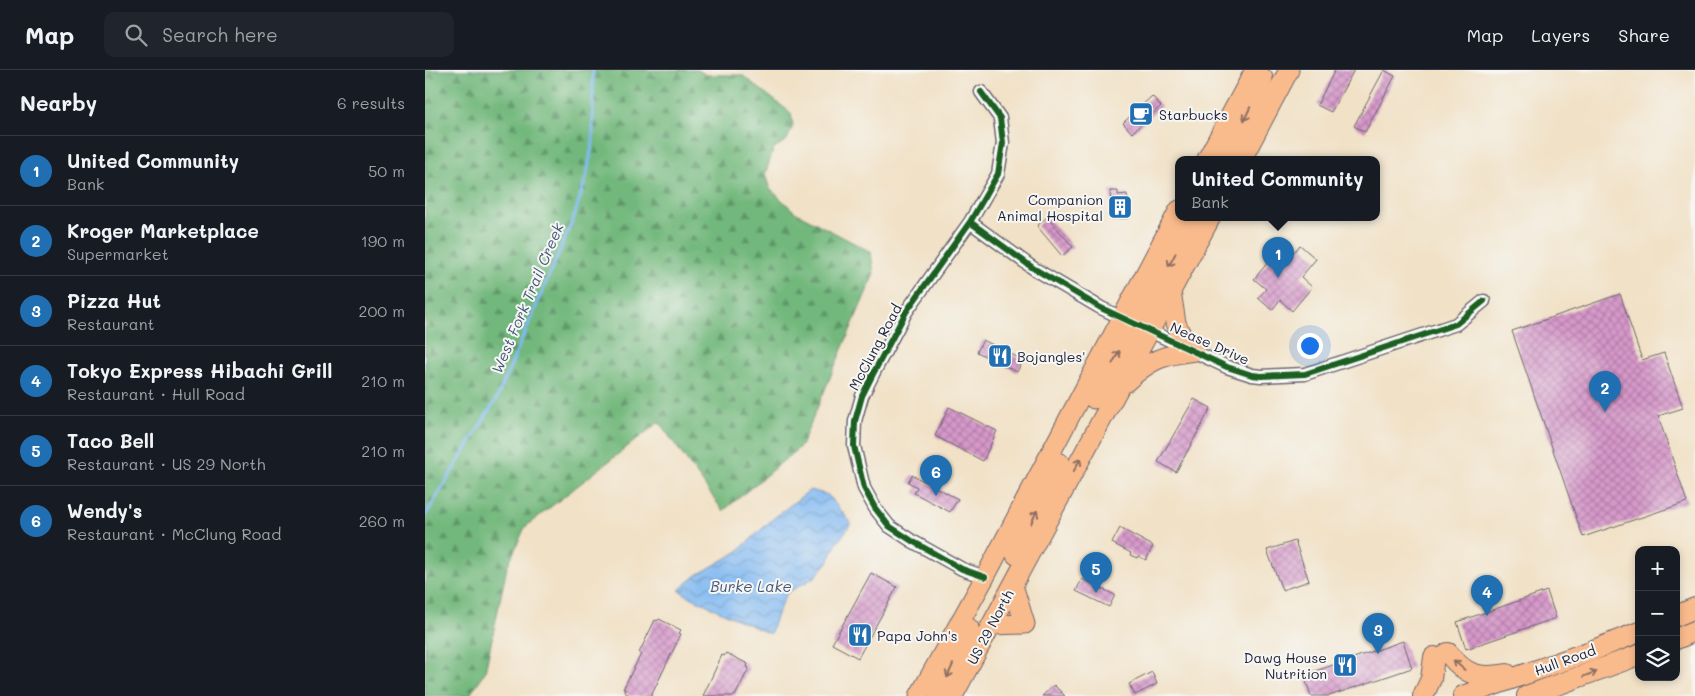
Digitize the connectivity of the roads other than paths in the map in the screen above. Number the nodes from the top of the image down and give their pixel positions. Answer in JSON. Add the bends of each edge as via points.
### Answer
{"nodes":[{"id":1,"x":1255,"y":70,"type":"edge"},
{"id":2,"x":1267,"y":70,"type":"edge"},
{"id":3,"x":1289,"y":70,"type":"edge"},
{"id":4,"x":981,"y":92,"type":"dead end"},
{"id":5,"x":1209,"y":156,"type":"edge"},
{"id":6,"x":1226,"y":156,"type":"edge"},
{"id":7,"x":1244,"y":156,"type":"edge"},
{"id":8,"x":1175,"y":220,"type":"edge"},
{"id":9,"x":1193,"y":221,"type":"edge"},
{"id":10,"x":1209,"y":221,"type":"edge"},
{"id":11,"x":971,"y":222,"type":"junction"},
{"id":12,"x":1171,"y":291,"type":"junction"},
{"id":13,"x":1484,"y":301,"type":"dead end"},
{"id":14,"x":1135,"y":324,"type":"junction"},
{"id":15,"x":1191,"y":349,"type":"junction"},
{"id":16,"x":1118,"y":389,"type":"junction"},
{"id":17,"x":985,"y":577,"type":"junction"},
{"id":18,"x":1013,"y":585,"type":"junction"},
{"id":19,"x":1695,"y":608,"type":"edge"},
{"id":20,"x":1680,"y":614,"type":"edge"},
{"id":21,"x":995,"y":618,"type":"junction"},
{"id":22,"x":1695,"y":631,"type":"edge"},
{"id":23,"x":1635,"y":633,"type":"edge"},
{"id":24,"x":1680,"y":637,"type":"edge"},
{"id":25,"x":1635,"y":656,"type":"edge"},
{"id":26,"x":1538,"y":669,"type":"junction"},
{"id":27,"x":924,"y":694,"type":"edge"},
{"id":28,"x":953,"y":696,"type":"edge"},
{"id":29,"x":1423,"y":696,"type":"edge"},
{"id":30,"x":1463,"y":696,"type":"edge"},
{"id":31,"x":1527,"y":696,"type":"edge"}],
"edges":[{"from":1,"to":5,"type":"main road"},
{"from":2,"to":6,"type":"main road","one_way":true},
{"from":3,"to":7,"type":"main road"},
{"from":4,"to":11,"type":"street","name":"McClung Road","via":[[999,118],[1003,143],[997,174]]},
{"from":8,"to":14,"type":"main road"},
{"from":9,"to":14,"type":"main road","one_way":true},
{"from":10,"to":12,"type":"main road"},
{"from":11,"to":14,"type":"street","name":"Nease Drive","via":[[1033,268]]},
{"from":11,"to":17,"type":"street","name":"McClung Road","via":[[906,312],[874,372],[862,396],[855,421],[854,446],[863,488],[889,526],[962,569]]},
{"from":12,"to":14,"type":"main road"},
{"from":12,"to":15,"type":"main road","via":[[1176,323]]},
{"from":13,"to":15,"type":"street","name":"Nease Drive","via":[[1456,324],[1305,374],[1252,375]]},
{"from":14,"to":15,"type":"street","name":"Nease Drive"},
{"from":14,"to":16,"type":"main road","name":"US 29 North"},
{"from":14,"to":17,"type":"main road"},
{"from":21,"to":14,"type":"main road","one_way":true,"via":[[1004,583],[1051,479]]},
{"from":15,"to":16,"type":"main road","via":[[1153,360]]},
{"from":18,"to":16,"type":"main road","name":"US 29 North","one_way":true},
{"from":17,"to":27,"type":"main road"},
{"from":18,"to":21,"type":"main road","name":"US 29 North"},
{"from":18,"to":21,"type":"main road","via":[[1025,624]]},
{"from":19,"to":20,"type":"highway"},
{"from":28,"to":21,"type":"main road","name":"US 29 North","one_way":true},
{"from":22,"to":24,"type":"highway"},
{"from":23,"to":26,"type":"highway","name":"Hull Road"},
{"from":31,"to":25,"type":"highway","name":"Hull Road","one_way":true},
{"from":26,"to":29,"type":"highway","one_way":true,"via":[[1492,677],[1469,673],[1441,655]]},
{"from":26,"to":30,"type":"highway","name":"Hull Road"}]}
